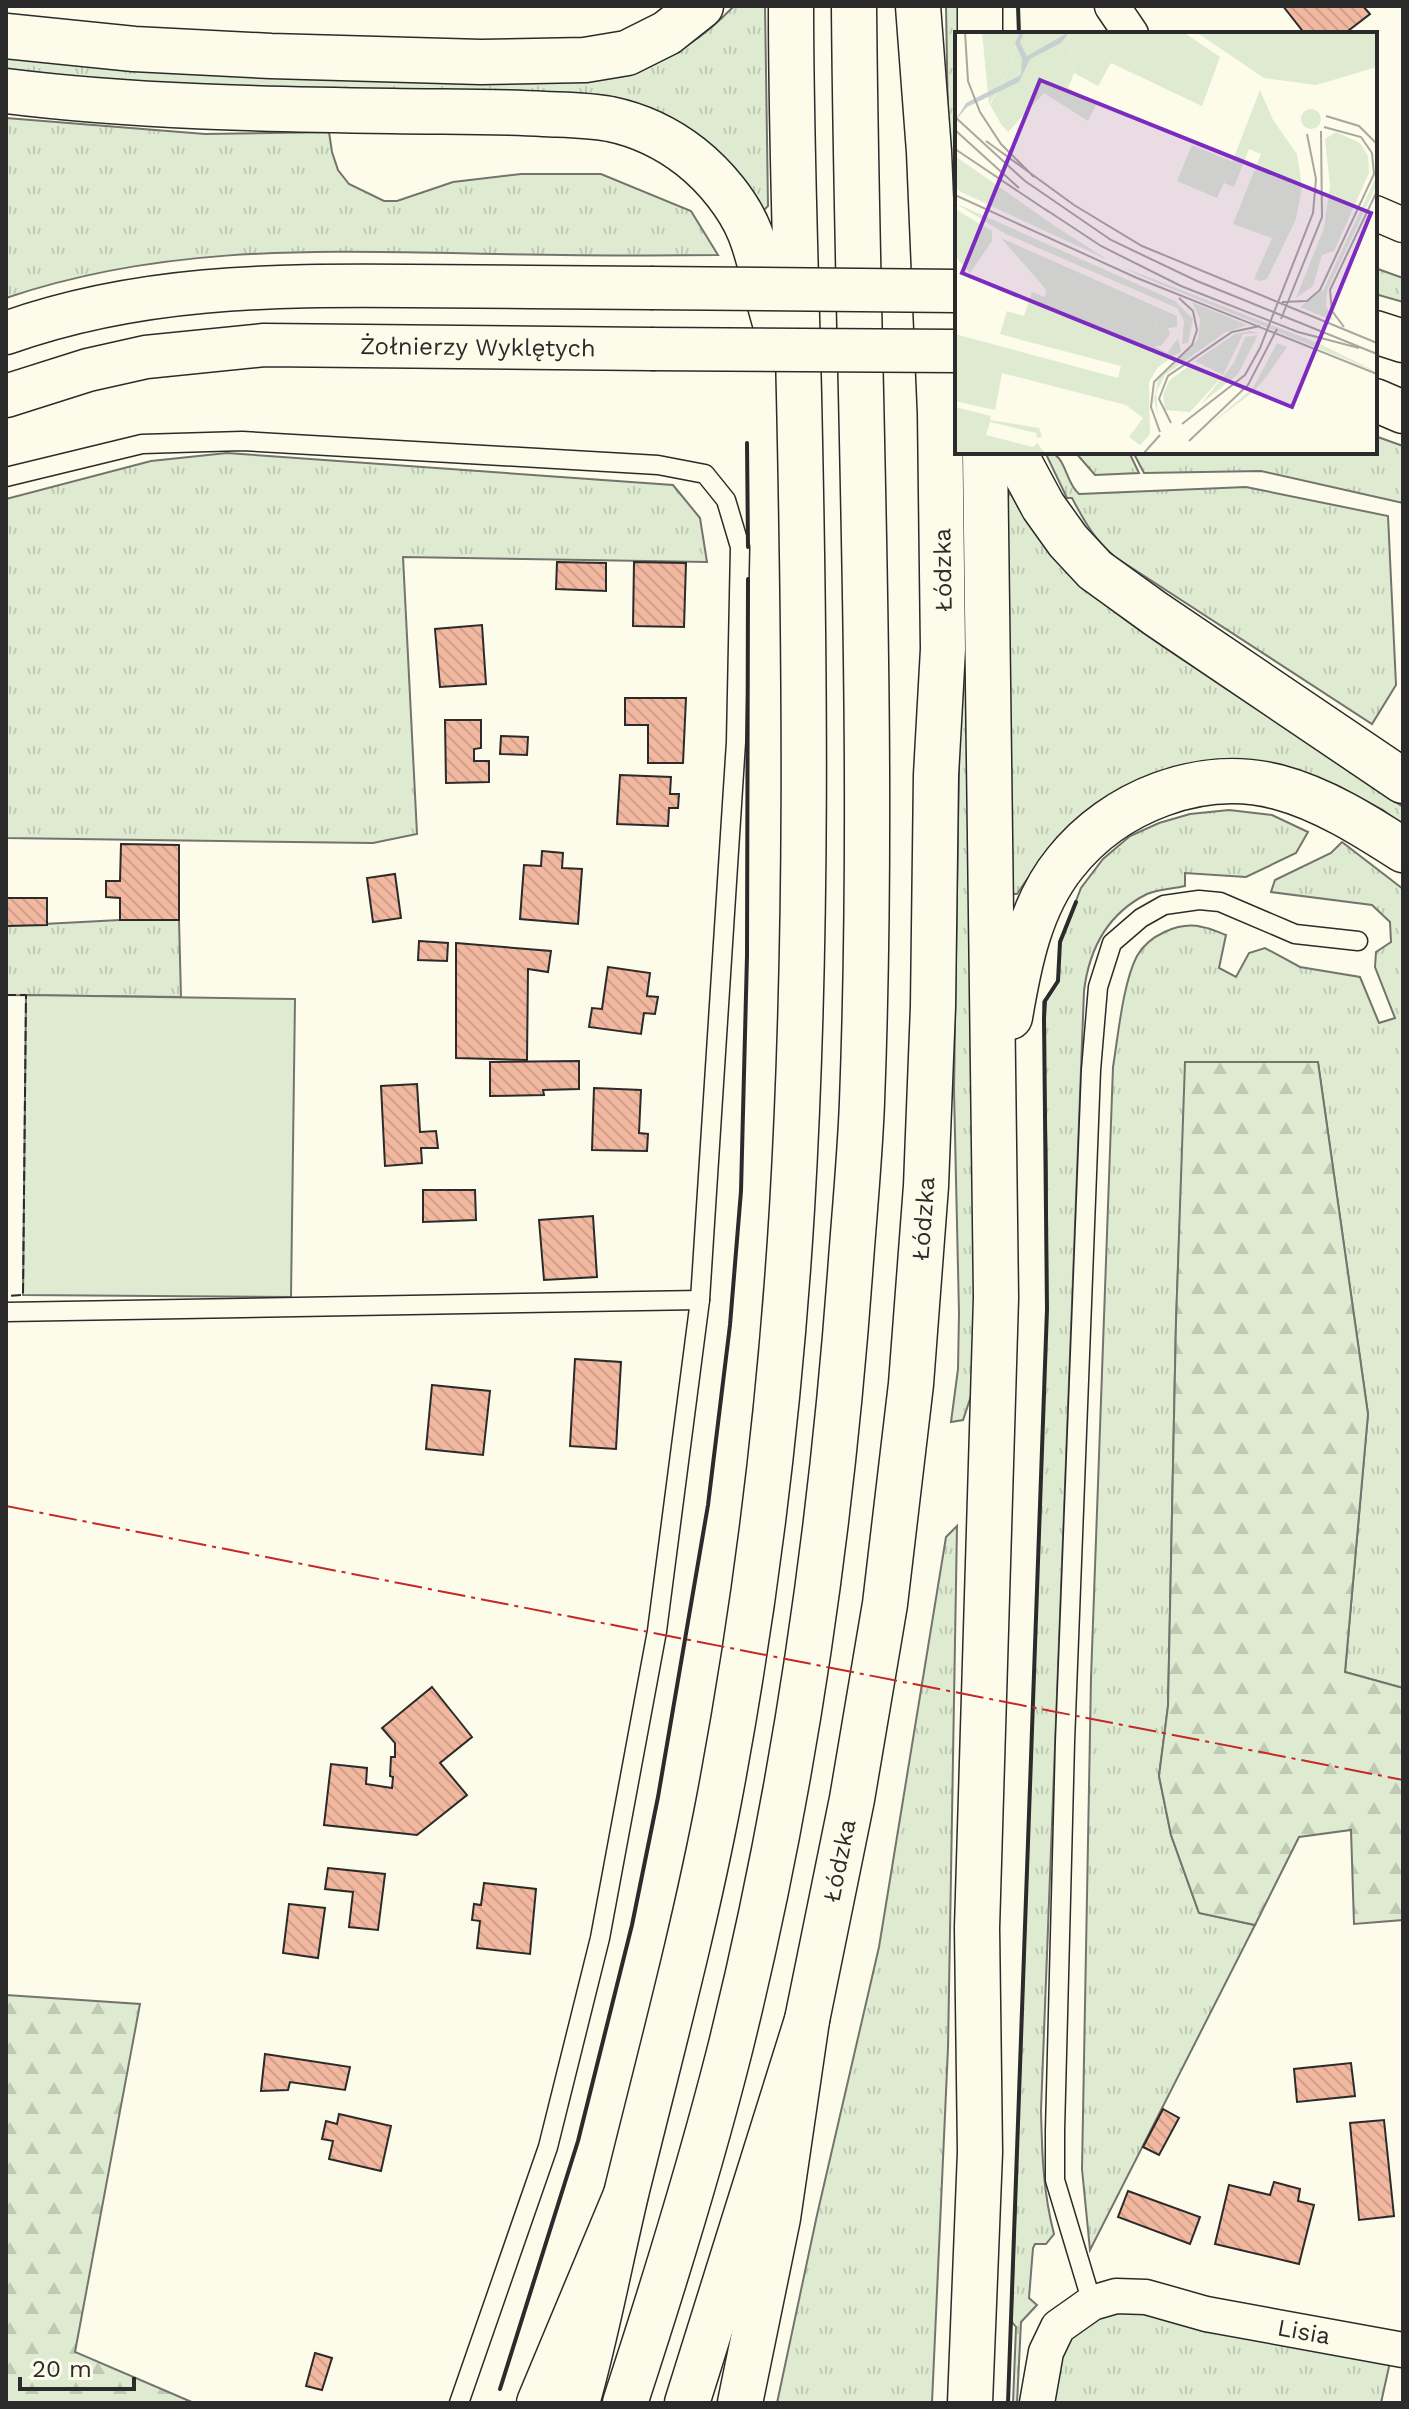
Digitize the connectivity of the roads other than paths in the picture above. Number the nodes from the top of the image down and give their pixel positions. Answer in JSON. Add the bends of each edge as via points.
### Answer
{"nodes":[{"id":1,"x":701,"y":6,"type":"edge"},
{"id":2,"x":791,"y":6,"type":"edge"},
{"id":3,"x":854,"y":6,"type":"edge"},
{"id":4,"x":980,"y":6,"type":"edge"},
{"id":5,"x":1112,"y":6,"type":"edge"},
{"id":6,"x":919,"y":7,"type":"edge"},
{"id":7,"x":980,"y":32,"type":"edge"},
{"id":8,"x":1130,"y":32,"type":"edge"},
{"id":9,"x":6,"y":36,"type":"edge"},
{"id":10,"x":6,"y":91,"type":"edge"},
{"id":11,"x":1377,"y":214,"type":"edge"},
{"id":12,"x":1403,"y":225,"type":"edge"},
{"id":13,"x":955,"y":291,"type":"edge"},
{"id":14,"x":6,"y":333,"type":"edge"},
{"id":15,"x":1377,"y":333,"type":"edge"},
{"id":16,"x":1403,"y":341,"type":"edge"},
{"id":17,"x":955,"y":351,"type":"edge"},
{"id":18,"x":799,"y":393,"type":"junction"},
{"id":19,"x":6,"y":396,"type":"edge"},
{"id":20,"x":1377,"y":401,"type":"edge"},
{"id":21,"x":1403,"y":412,"type":"edge"},
{"id":22,"x":985,"y":454,"type":"edge"},
{"id":23,"x":1015,"y":454,"type":"edge"},
{"id":24,"x":6,"y":477,"type":"edge"},
{"id":25,"x":1403,"y":781,"type":"edge"},
{"id":26,"x":1403,"y":850,"type":"edge"},
{"id":27,"x":1358,"y":941,"type":"dead end"},
{"id":28,"x":995,"y":1102,"type":"junction"},
{"id":29,"x":700,"y":1300,"type":"junction"},
{"id":30,"x":6,"y":1312,"type":"edge"},
{"id":31,"x":807,"y":2020,"type":"junction"},
{"id":32,"x":625,"y":2197,"type":"junction"},
{"id":33,"x":1092,"y":2303,"type":"junction"},
{"id":34,"x":1403,"y":2350,"type":"edge"},
{"id":35,"x":459,"y":2403,"type":"edge"},
{"id":36,"x":539,"y":2403,"type":"edge"},
{"id":37,"x":577,"y":2403,"type":"edge"},
{"id":38,"x":625,"y":2403,"type":"edge"},
{"id":39,"x":687,"y":2403,"type":"edge"},
{"id":40,"x":740,"y":2403,"type":"edge"},
{"id":41,"x":970,"y":2403,"type":"edge"},
{"id":42,"x":1037,"y":2403,"type":"edge"}],
"edges":[{"from":1,"to":9,"type":"main road","via":[[667,33],[627,53],[585,60],[271,56]]},
{"from":2,"to":18,"type":"main road"},
{"from":3,"to":38,"type":"main road","via":[[866,916],[862,1107],[838,1414],[809,1649],[756,1936],[692,2190]]},
{"from":4,"to":7,"type":"main road"},
{"from":5,"to":8,"type":"street"},
{"from":6,"to":31,"type":"main road","name":"Łódzka","via":[[943,579],[926,1186],[911,1384],[885,1604]]},
{"from":10,"to":18,"type":"main road","via":[[84,101],[505,112],[610,119],[643,129],[675,145],[714,178],[750,232]]},
{"from":11,"to":12,"type":"street"},
{"from":13,"to":14,"type":"street","bridge":true,"via":[[224,288],[84,309]]},
{"from":15,"to":16,"type":"street"},
{"from":17,"to":19,"type":"street","name":"Żołnierzy Wyklętych","bridge":true,"via":[[264,345],[146,357]]},
{"from":18,"to":32,"type":"main road","via":[[802,974],[792,1209],[776,1407],[757,1570],[718,1804]]},
{"from":20,"to":21,"type":"street"},
{"from":22,"to":28,"type":"main road"},
{"from":23,"to":25,"type":"main road","via":[[1043,506],[1095,570]]},
{"from":24,"to":29,"type":"lane","via":[[142,444],[242,441],[658,465],[705,474],[726,500],[740,547],[736,742]]},
{"from":26,"to":28,"type":"main road","via":[[1311,798],[1249,782],[1202,782],[1134,806],[1092,833],[1063,864],[1030,929]]},
{"from":27,"to":33,"type":"lane","via":[[1295,934],[1220,902],[1164,905],[1112,943],[1098,987],[1065,1742],[1055,2131],[1055,2180]]},
{"from":28,"to":41,"type":"main road","via":[[996,1298],[977,1928],[980,2152]]},
{"from":29,"to":30,"type":"lane"},
{"from":29,"to":35,"type":"lane","via":[[657,1631],[600,1938],[548,2147]]},
{"from":31,"to":39,"type":"main road","name":"Łódzka"},
{"from":31,"to":40,"type":"main road","via":[[778,2218]]},
{"from":32,"to":36,"type":"main road"},
{"from":32,"to":37,"type":"main road"},
{"from":33,"to":34,"type":"street","name":"Lisia","via":[[1116,2296],[1146,2297],[1206,2314]]},
{"from":33,"to":42,"type":"street","via":[[1058,2327],[1046,2352]]}]}
